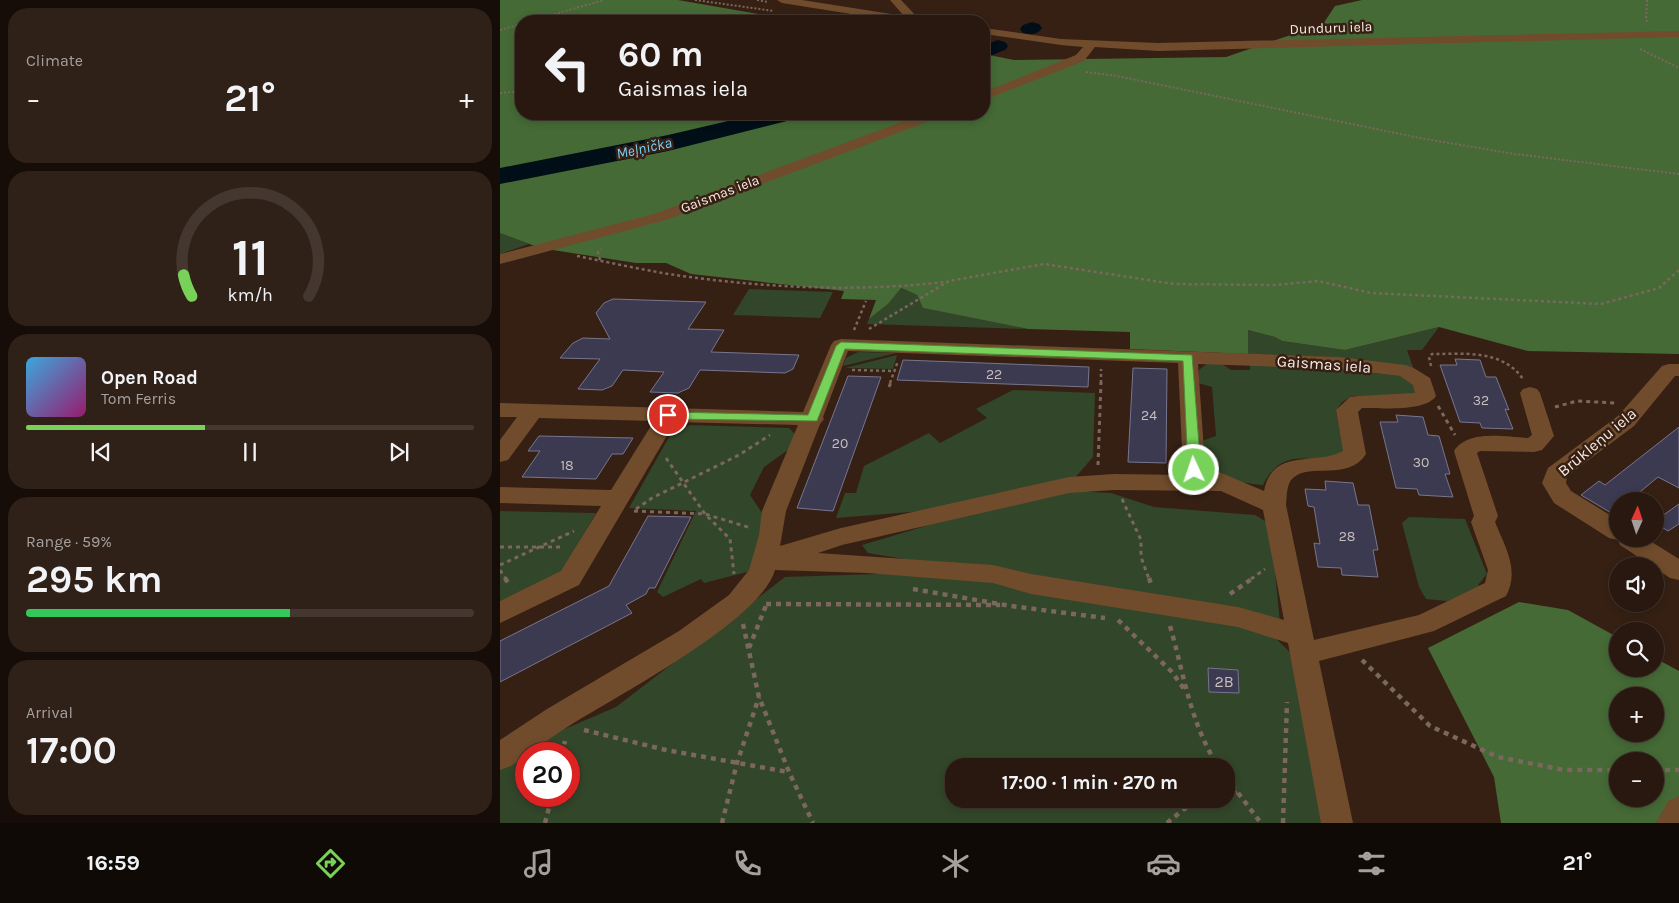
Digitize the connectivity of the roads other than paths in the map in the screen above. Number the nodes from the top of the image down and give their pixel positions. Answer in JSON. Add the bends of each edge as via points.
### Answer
{"nodes":[{"id":1,"x":782,"y":0,"type":"edge"},
{"id":2,"x":834,"y":0,"type":"edge"},
{"id":3,"x":896,"y":2,"type":"edge"},
{"id":4,"x":877,"y":15,"type":"edge"},
{"id":5,"x":909,"y":15,"type":"edge"},
{"id":6,"x":990,"y":32,"type":"edge"},
{"id":7,"x":1679,"y":34,"type":"edge"},
{"id":8,"x":1092,"y":44,"type":"junction"},
{"id":9,"x":990,"y":94,"type":"edge"},
{"id":10,"x":919,"y":120,"type":"edge"},
{"id":11,"x":500,"y":259,"type":"edge"},
{"id":12,"x":1188,"y":358,"type":"junction"},
{"id":13,"x":1679,"y":370,"type":"edge"},
{"id":14,"x":1530,"y":393,"type":"road end"},
{"id":15,"x":500,"y":410,"type":"edge"},
{"id":16,"x":533,"y":411,"type":"junction"},
{"id":17,"x":668,"y":415,"type":"junction"},
{"id":18,"x":804,"y":418,"type":"junction"},
{"id":19,"x":500,"y":455,"type":"edge"},
{"id":20,"x":1223,"y":483,"type":"junction"},
{"id":21,"x":500,"y":495,"type":"edge"},
{"id":22,"x":1274,"y":505,"type":"junction"},
{"id":23,"x":618,"y":508,"type":"junction"},
{"id":24,"x":1609,"y":526,"type":"edge"},
{"id":25,"x":1643,"y":548,"type":"edge"},
{"id":26,"x":762,"y":566,"type":"junction"},
{"id":27,"x":1679,"y":570,"type":"edge"},
{"id":28,"x":500,"y":613,"type":"edge"},
{"id":29,"x":1301,"y":645,"type":"junction"},
{"id":30,"x":500,"y":757,"type":"edge"},
{"id":31,"x":1679,"y":811,"type":"edge"},
{"id":32,"x":1337,"y":823,"type":"edge"},
{"id":33,"x":1672,"y":823,"type":"edge"}],
"edges":[{"from":1,"to":4,"type":"street"},
{"from":2,"to":3,"type":"street","via":[[861,6]]},
{"from":3,"to":5,"type":"street"},
{"from":6,"to":8,"type":"street","name":"Dunduru iela"},
{"from":7,"to":8,"type":"street","name":"Dunduru iela","via":[[1198,47]]},
{"from":8,"to":9,"type":"street","via":[[1080,58]]},
{"from":10,"to":11,"type":"street","name":"Gaismas iela","via":[[660,217]]},
{"from":12,"to":18,"type":"street","name":"Gaismas iela","via":[[841,346],[832,369]]},
{"from":12,"to":20,"type":"street","via":[[1194,470]]},
{"from":12,"to":22,"type":"street","name":"Gaismas iela","via":[[1340,363],[1405,371],[1425,389],[1418,400],[1357,402],[1347,410],[1355,454],[1339,464],[1299,466],[1284,473],[1277,485]]},
{"from":13,"to":24,"type":"street","name":"Brūkleņu iela","via":[[1669,370],[1626,421],[1556,473],[1554,483],[1562,497]]},
{"from":14,"to":29,"type":"street","via":[[1544,436],[1534,445],[1476,444],[1465,452],[1486,516],[1483,522],[1501,570],[1497,588],[1425,624],[1345,644]]},
{"from":15,"to":16,"type":"street"},
{"from":16,"to":17,"type":"street"},
{"from":16,"to":19,"type":"street"},
{"from":17,"to":18,"type":"street"},
{"from":17,"to":23,"type":"street"},
{"from":18,"to":26,"type":"street","name":"Gaismas iela","via":[[774,511],[772,535]]},
{"from":20,"to":22,"type":"street"},
{"from":20,"to":26,"type":"street","via":[[1068,485],[841,537]]},
{"from":21,"to":23,"type":"street"},
{"from":22,"to":29,"type":"street","name":"Gaismas iela"},
{"from":23,"to":28,"type":"street","via":[[570,578]]},
{"from":25,"to":27,"type":"street"},
{"from":26,"to":29,"type":"street","via":[[867,564],[993,574],[1031,584],[1238,617]]},
{"from":26,"to":30,"type":"street","via":[[738,602],[689,639],[557,718]]},
{"from":29,"to":32,"type":"street","name":"Gaismas iela"},
{"from":31,"to":33,"type":"street"}]}
